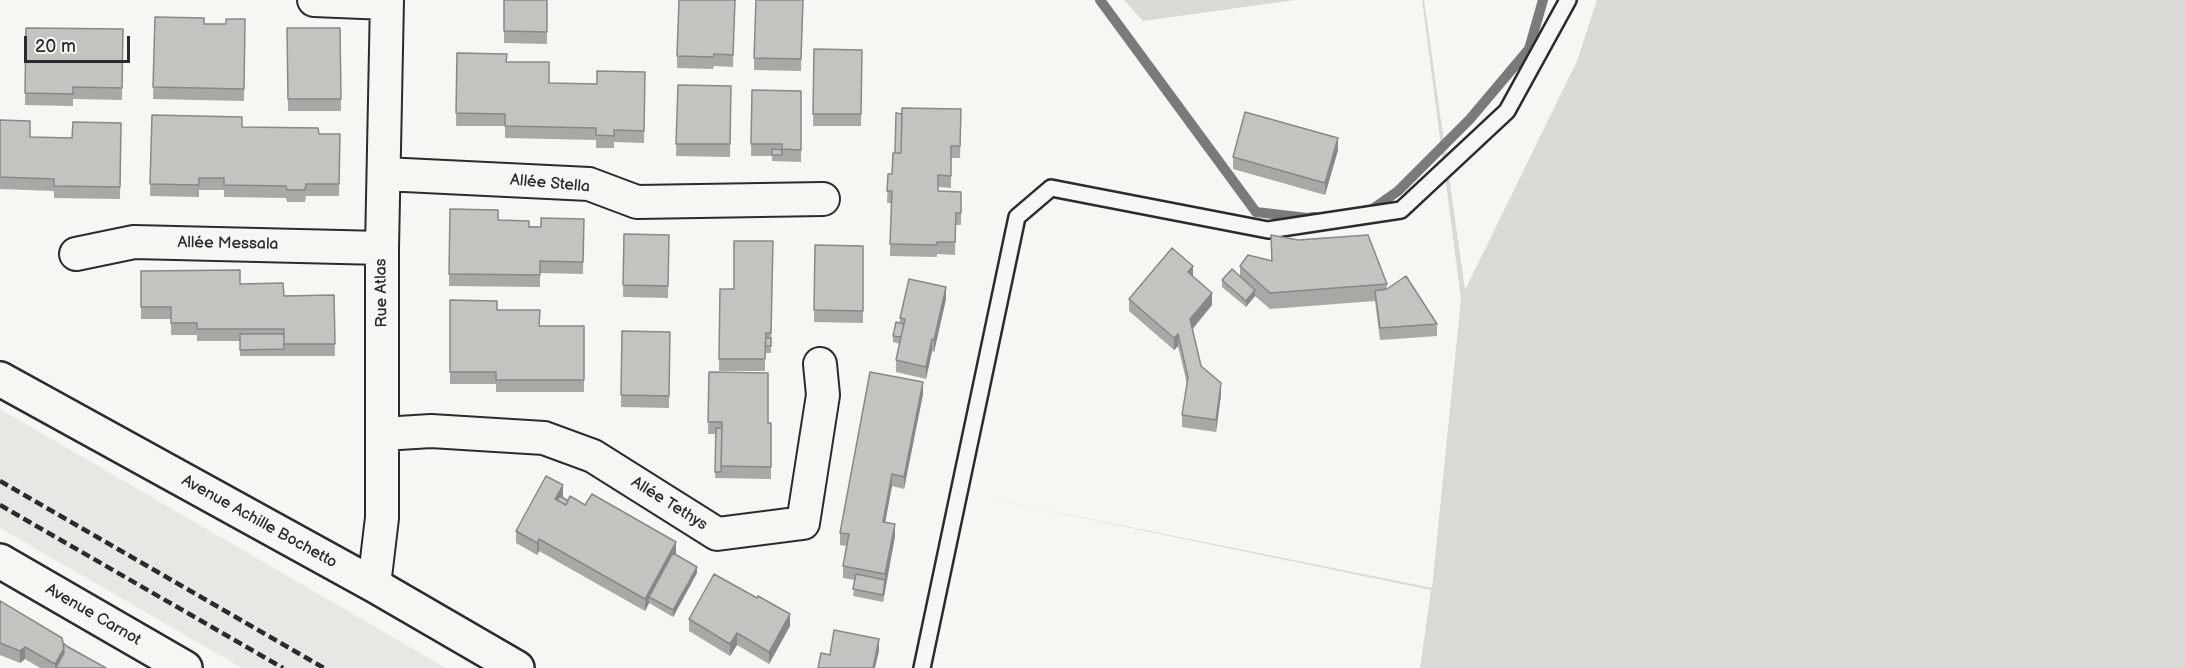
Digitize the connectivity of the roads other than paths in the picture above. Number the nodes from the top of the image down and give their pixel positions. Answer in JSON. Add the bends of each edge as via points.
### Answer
{"nodes":[{"id":1,"x":314,"y":0,"type":"edge"},
{"id":2,"x":1568,"y":0,"type":"edge"},
{"id":3,"x":387,"y":1,"type":"edge"},
{"id":4,"x":384,"y":174,"type":"junction"},
{"id":5,"x":823,"y":199,"type":"dead end"},
{"id":6,"x":382,"y":248,"type":"junction"},
{"id":7,"x":75,"y":254,"type":"dead end"},
{"id":8,"x":820,"y":364,"type":"dead end"},
{"id":9,"x":0,"y":379,"type":"edge"},
{"id":10,"x":383,"y":434,"type":"junction"},
{"id":11,"x":0,"y":561,"type":"edge"},
{"id":12,"x":374,"y":585,"type":"junction"},
{"id":13,"x":185,"y":668,"type":"edge"},
{"id":14,"x":517,"y":668,"type":"edge"},
{"id":15,"x":922,"y":668,"type":"edge"}],
"edges":[{"from":1,"to":3,"type":"street"},
{"from":2,"to":15,"type":"lane","via":[[1507,111],[1401,210],[1268,230],[1051,188],[1017,217]]},
{"from":3,"to":4,"type":"street","name":"Rue Atlas"},
{"from":4,"to":5,"type":"street","name":"Allée Stella","via":[[589,184],[637,202]]},
{"from":4,"to":6,"type":"street","name":"Rue Atlas"},
{"from":6,"to":7,"type":"street","name":"Allée Messala","via":[[134,242]]},
{"from":6,"to":10,"type":"street","name":"Rue Atlas"},
{"from":8,"to":10,"type":"street","name":"Allée Tethys","via":[[823,395],[803,523],[717,534],[593,456],[544,438],[430,431]]},
{"from":9,"to":12,"type":"street","name":"Avenue Achille Bochetto"},
{"from":10,"to":12,"type":"street","name":"Rue Atlas","via":[[382,519]]},
{"from":11,"to":13,"type":"street","name":"Avenue Carnot"},
{"from":12,"to":14,"type":"street","name":"Avenue Achille Bochetto"}]}
